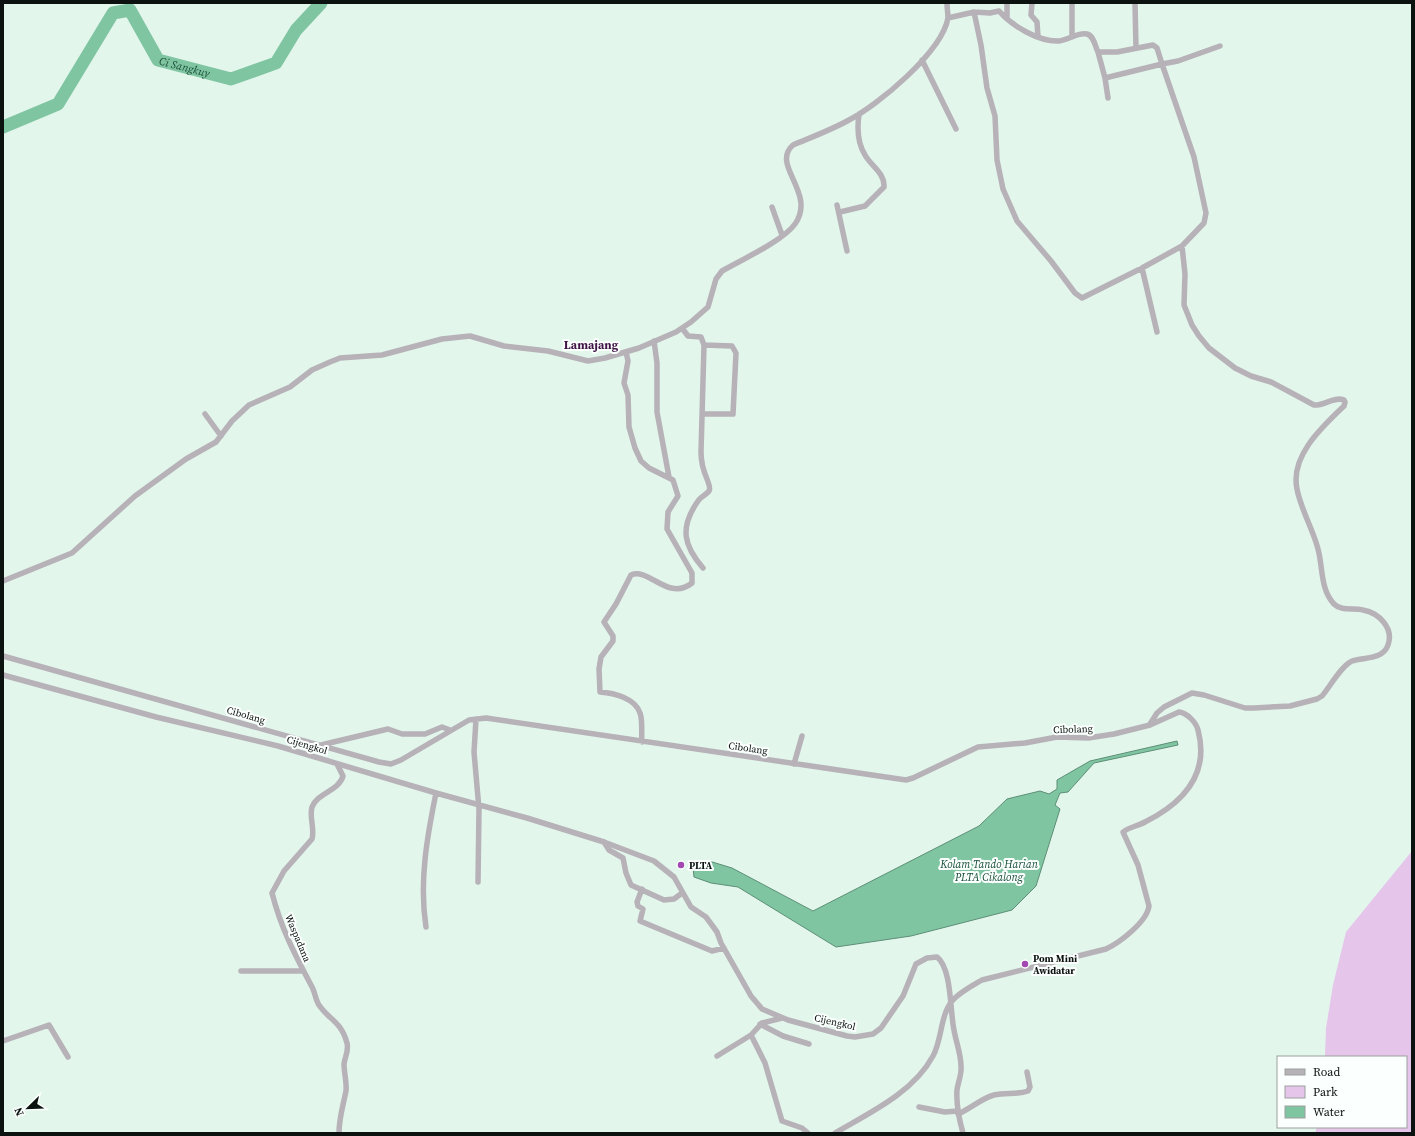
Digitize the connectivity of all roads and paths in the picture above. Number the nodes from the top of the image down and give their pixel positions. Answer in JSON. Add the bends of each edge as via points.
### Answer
{"nodes":[{"id":1,"x":947,"y":3,"type":"edge"},
{"id":2,"x":1007,"y":3,"type":"edge"},
{"id":3,"x":1032,"y":3,"type":"edge"},
{"id":4,"x":1072,"y":3,"type":"edge"},
{"id":5,"x":1135,"y":3,"type":"edge"},
{"id":6,"x":974,"y":12,"type":"junction"},
{"id":7,"x":948,"y":18,"type":"junction"},
{"id":8,"x":1007,"y":18,"type":"junction"},
{"id":9,"x":1038,"y":37,"type":"junction"},
{"id":10,"x":1072,"y":37,"type":"junction"},
{"id":11,"x":1220,"y":46,"type":"dead end"},
{"id":12,"x":1136,"y":48,"type":"junction"},
{"id":13,"x":1098,"y":52,"type":"junction"},
{"id":14,"x":922,"y":60,"type":"junction"},
{"id":15,"x":1162,"y":64,"type":"junction"},
{"id":16,"x":1105,"y":78,"type":"junction"},
{"id":17,"x":1108,"y":98,"type":"dead end"},
{"id":18,"x":859,"y":114,"type":"junction"},
{"id":19,"x":956,"y":129,"type":"dead end"},
{"id":20,"x":837,"y":205,"type":"dead end"},
{"id":21,"x":772,"y":207,"type":"dead end"},
{"id":22,"x":840,"y":212,"type":"junction"},
{"id":23,"x":782,"y":235,"type":"junction"},
{"id":24,"x":1182,"y":246,"type":"junction"},
{"id":25,"x":847,"y":251,"type":"dead end"},
{"id":26,"x":1142,"y":268,"type":"junction"},
{"id":27,"x":682,"y":328,"type":"junction"},
{"id":28,"x":1157,"y":332,"type":"dead end"},
{"id":29,"x":654,"y":341,"type":"junction"},
{"id":30,"x":704,"y":345,"type":"junction"},
{"id":31,"x":626,"y":352,"type":"junction"},
{"id":32,"x":205,"y":414,"type":"dead end"},
{"id":33,"x":702,"y":414,"type":"junction"},
{"id":34,"x":221,"y":436,"type":"junction"},
{"id":35,"x":669,"y":477,"type":"junction"},
{"id":36,"x":703,"y":568,"type":"dead end"},
{"id":37,"x":3,"y":581,"type":"edge"},
{"id":38,"x":3,"y":656,"type":"edge"},
{"id":39,"x":3,"y":675,"type":"edge"},
{"id":40,"x":476,"y":719,"type":"junction"},
{"id":41,"x":1150,"y":725,"type":"junction"},
{"id":42,"x":450,"y":730,"type":"junction"},
{"id":43,"x":802,"y":736,"type":"dead end"},
{"id":44,"x":642,"y":742,"type":"junction"},
{"id":45,"x":320,"y":745,"type":"junction"},
{"id":46,"x":338,"y":764,"type":"junction"},
{"id":47,"x":794,"y":764,"type":"junction"},
{"id":48,"x":436,"y":793,"type":"junction"},
{"id":49,"x":478,"y":803,"type":"junction"},
{"id":50,"x":604,"y":842,"type":"junction"},
{"id":51,"x":478,"y":882,"type":"dead end"},
{"id":52,"x":642,"y":890,"type":"junction"},
{"id":53,"x":682,"y":893,"type":"junction"},
{"id":54,"x":426,"y":927,"type":"dead end"},
{"id":55,"x":724,"y":948,"type":"junction"},
{"id":56,"x":302,"y":970,"type":"junction"},
{"id":57,"x":241,"y":971,"type":"dead end"},
{"id":58,"x":952,"y":1002,"type":"junction"},
{"id":59,"x":783,"y":1018,"type":"junction"},
{"id":60,"x":760,"y":1024,"type":"junction"},
{"id":61,"x":751,"y":1035,"type":"junction"},
{"id":62,"x":3,"y":1041,"type":"edge"},
{"id":63,"x":809,"y":1044,"type":"dead end"},
{"id":64,"x":68,"y":1056,"type":"dead end"},
{"id":65,"x":717,"y":1056,"type":"dead end"},
{"id":66,"x":1027,"y":1072,"type":"dead end"},
{"id":67,"x":918,"y":1107,"type":"dead end"},
{"id":68,"x":958,"y":1112,"type":"junction"},
{"id":69,"x":339,"y":1133,"type":"edge"},
{"id":70,"x":808,"y":1133,"type":"edge"},
{"id":71,"x":835,"y":1133,"type":"edge"},
{"id":72,"x":962,"y":1133,"type":"edge"}],
"edges":[{"from":1,"to":7,"type":"street"},
{"from":2,"to":8,"type":"street"},
{"from":3,"to":9,"type":"street","via":[[1031,15],[1037,22]]},
{"from":4,"to":10,"type":"street"},
{"from":5,"to":12,"type":"street"},
{"from":6,"to":7,"type":"street"},
{"from":6,"to":8,"type":"street","via":[[999,11]]},
{"from":6,"to":26,"type":"street","via":[[987,88],[995,116],[997,160],[1003,189],[1017,221],[1075,293],[1082,298]]},
{"from":7,"to":14,"type":"street","via":[[943,32]]},
{"from":8,"to":9,"type":"street"},
{"from":9,"to":10,"type":"street","via":[[1059,41]]},
{"from":10,"to":13,"type":"street","via":[[1084,34],[1090,36]]},
{"from":11,"to":15,"type":"street"},
{"from":12,"to":13,"type":"street"},
{"from":12,"to":15,"type":"street","via":[[1154,45]]},
{"from":13,"to":16,"type":"street"},
{"from":14,"to":18,"type":"street","via":[[895,88]]},
{"from":14,"to":19,"type":"street"},
{"from":15,"to":16,"type":"street"},
{"from":15,"to":24,"type":"street","via":[[1194,157],[1206,213],[1200,229]]},
{"from":16,"to":17,"type":"street"},
{"from":18,"to":22,"type":"street","via":[[858,135],[862,148],[882,175],[884,187],[865,206]]},
{"from":18,"to":23,"type":"street","via":[[788,149],[785,161],[798,188],[800,205],[795,225]]},
{"from":20,"to":22,"type":"street"},
{"from":21,"to":23,"type":"street"},
{"from":22,"to":25,"type":"street"},
{"from":23,"to":27,"type":"street","via":[[722,271],[716,279],[708,307]]},
{"from":24,"to":26,"type":"street"},
{"from":24,"to":41,"type":"street","via":[[1185,274],[1184,306],[1192,325],[1209,348],[1235,368],[1271,382],[1314,406],[1338,398],[1344,400],[1344,406],[1312,440],[1302,455],[1296,472],[1297,489],[1319,551],[1322,577],[1328,595],[1340,608],[1364,610],[1373,614],[1387,626],[1390,634],[1388,645],[1382,653],[1350,662],[1317,699],[1290,706],[1245,708],[1192,693],[1157,713]]},
{"from":26,"to":28,"type":"street"},
{"from":27,"to":29,"type":"street"},
{"from":27,"to":30,"type":"street","via":[[688,336],[701,337]]},
{"from":29,"to":31,"type":"street"},
{"from":29,"to":35,"type":"street","via":[[657,363],[657,412]]},
{"from":30,"to":33,"type":"street"},
{"from":30,"to":33,"type":"street","via":[[732,346],[736,353],[733,414]]},
{"from":31,"to":34,"type":"street","via":[[588,362],[548,351],[504,346],[470,336],[442,339],[382,356],[340,358],[312,370],[290,387],[249,405]]},
{"from":31,"to":35,"type":"street","via":[[628,361],[624,383],[628,395],[629,427],[635,448],[641,461],[649,468]]},
{"from":32,"to":34,"type":"street"},
{"from":33,"to":36,"type":"street","via":[[702,468],[710,487],[694,508],[685,539],[692,556]]},
{"from":34,"to":37,"type":"street","via":[[216,442],[186,459],[123,505],[72,553]]},
{"from":35,"to":44,"type":"street","via":[[673,480],[678,496],[668,512],[667,529],[692,572],[692,583],[683,589],[674,589],[638,573],[631,575],[604,622],[613,636],[613,641],[602,654],[599,669],[600,692],[620,695],[640,713]]},
{"from":38,"to":45,"type":"street","name":"Cibolang"},
{"from":39,"to":46,"type":"street","name":"Cijengkol"},
{"from":40,"to":42,"type":"street","name":"Cibolang"},
{"from":40,"to":44,"type":"street","name":"Cibolang","via":[[486,718]]},
{"from":40,"to":49,"type":"street","via":[[474,752]]},
{"from":41,"to":47,"type":"street","name":"Cibolang","via":[[1088,738],[1057,737],[978,747],[906,780]]},
{"from":41,"to":58,"type":"street","name":"Cibolang","via":[[1179,712],[1188,716],[1198,730],[1200,756],[1198,774],[1188,791],[1159,814],[1123,832],[1142,876],[1148,911],[1122,940],[1106,949],[982,980]]},
{"from":42,"to":45,"type":"street","via":[[442,727],[425,734],[402,734],[388,729]]},
{"from":42,"to":45,"type":"street","name":"Cibolang","via":[[391,764]]},
{"from":43,"to":47,"type":"street"},
{"from":44,"to":47,"type":"street","name":"Cibolang"},
{"from":46,"to":48,"type":"street","name":"Cijengkol"},
{"from":46,"to":56,"type":"street","name":"Waspadana","via":[[343,776],[340,782],[312,807],[311,841],[284,871],[272,893],[274,906]]},
{"from":48,"to":49,"type":"street","name":"Cijengkol"},
{"from":48,"to":54,"type":"street","via":[[430,816],[424,866]]},
{"from":49,"to":50,"type":"street","name":"Cijengkol"},
{"from":49,"to":51,"type":"street"},
{"from":50,"to":52,"type":"street","name":"Cijengkol","via":[[609,850],[623,858],[631,885]]},
{"from":50,"to":53,"type":"street","name":"Cijengkol","via":[[654,861],[674,877]]},
{"from":52,"to":53,"type":"street","name":"Cijengkol","via":[[664,900],[674,899]]},
{"from":52,"to":55,"type":"street","via":[[637,902],[643,909],[640,921],[712,951]]},
{"from":53,"to":55,"type":"street","name":"Cijengkol","via":[[690,907],[706,916]]},
{"from":55,"to":59,"type":"street","name":"Cijengkol","via":[[760,1007]]},
{"from":56,"to":57,"type":"street"},
{"from":56,"to":69,"type":"street","name":"Waspadana","via":[[320,1006],[338,1023],[347,1043],[344,1069],[346,1090],[339,1117]]},
{"from":58,"to":59,"type":"street","name":"Cijengkol","via":[[945,968],[940,958],[932,956],[916,964],[903,996],[881,1028],[872,1034],[847,1036]]},
{"from":58,"to":68,"type":"street","name":"Cijengkol","via":[[953,1028],[962,1068],[957,1090]]},
{"from":58,"to":71,"type":"street","via":[[933,1056],[920,1074],[901,1093]]},
{"from":59,"to":60,"type":"street"},
{"from":60,"to":61,"type":"street"},
{"from":60,"to":63,"type":"street","via":[[783,1036]]},
{"from":61,"to":65,"type":"street"},
{"from":61,"to":70,"type":"street","via":[[765,1063],[782,1121],[802,1128]]},
{"from":62,"to":64,"type":"street","via":[[49,1025]]},
{"from":66,"to":68,"type":"street","via":[[1030,1087],[1028,1091],[995,1095],[968,1110]]},
{"from":67,"to":68,"type":"street"},
{"from":68,"to":72,"type":"street","name":"Cijengkol"}]}
